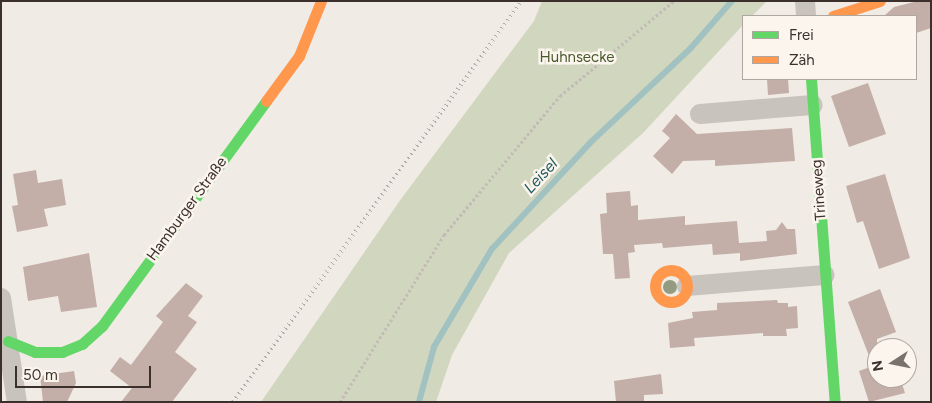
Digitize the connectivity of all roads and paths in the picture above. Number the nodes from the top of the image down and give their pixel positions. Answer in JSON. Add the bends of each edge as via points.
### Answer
{"nodes":[{"id":1,"x":321,"y":1,"type":"edge"},
{"id":2,"x":674,"y":1,"type":"edge"},
{"id":3,"x":805,"y":1,"type":"edge"},
{"id":4,"x":880,"y":1,"type":"edge"},
{"id":5,"x":806,"y":15,"type":"edge"},
{"id":6,"x":836,"y":15,"type":"edge"},
{"id":7,"x":811,"y":80,"type":"edge"},
{"id":8,"x":813,"y":105,"type":"junction"},
{"id":9,"x":700,"y":114,"type":"dead end"},
{"id":10,"x":825,"y":274,"type":"junction"},
{"id":11,"x":687,"y":286,"type":"dead end"},
{"id":12,"x":1,"y":298,"type":"edge"},
{"id":13,"x":8,"y":341,"type":"junction"},
{"id":14,"x":17,"y":402,"type":"edge"},
{"id":15,"x":340,"y":402,"type":"edge"},
{"id":16,"x":835,"y":402,"type":"edge"}],
"edges":[{"from":1,"to":13,"type":"street","name":"Hamburger Straße","via":[[300,56],[102,326],[82,344],[62,352],[35,352]]},
{"from":2,"to":15,"type":"path","via":[[560,96],[444,235]]},
{"from":3,"to":5,"type":"street"},
{"from":4,"to":6,"type":"street"},
{"from":7,"to":8,"type":"street","name":"Trineweg"},
{"from":8,"to":9,"type":"street"},
{"from":8,"to":10,"type":"street","name":"Trineweg"},
{"from":10,"to":11,"type":"street"},
{"from":10,"to":16,"type":"street","name":"Trineweg"},
{"from":12,"to":13,"type":"street"},
{"from":13,"to":14,"type":"street"}]}
